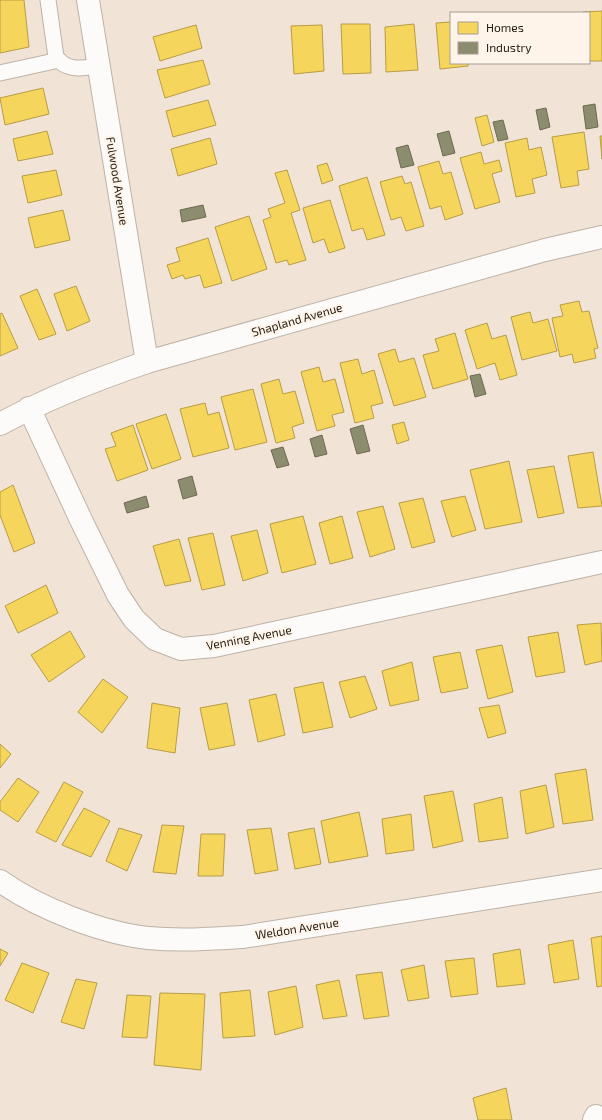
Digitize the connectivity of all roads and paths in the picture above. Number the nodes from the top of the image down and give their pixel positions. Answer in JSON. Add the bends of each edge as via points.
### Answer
{"nodes":[{"id":1,"x":48,"y":0,"type":"edge"},
{"id":2,"x":88,"y":0,"type":"edge"},
{"id":3,"x":58,"y":60,"type":"junction"},
{"id":4,"x":99,"y":66,"type":"junction"},
{"id":5,"x":0,"y":73,"type":"edge"},
{"id":6,"x":602,"y":237,"type":"edge"},
{"id":7,"x":147,"y":362,"type":"junction"},
{"id":8,"x":29,"y":408,"type":"junction"},
{"id":9,"x":0,"y":424,"type":"edge"},
{"id":10,"x":602,"y":562,"type":"edge"},
{"id":11,"x":602,"y":880,"type":"edge"},
{"id":12,"x":0,"y":882,"type":"edge"}],
"edges":[{"from":1,"to":3,"type":"lane"},
{"from":2,"to":4,"type":"street","name":"Fulwood Avenue"},
{"from":3,"to":4,"type":"lane","via":[[69,67]]},
{"from":3,"to":5,"type":"lane"},
{"from":4,"to":7,"type":"street","name":"Fulwood Avenue"},
{"from":6,"to":7,"type":"street","name":"Shapland Avenue","via":[[545,250]]},
{"from":7,"to":8,"type":"street","name":"Shapland Avenue"},
{"from":8,"to":9,"type":"street","name":"Shapland Avenue"},
{"from":8,"to":10,"type":"street","name":"Venning Avenue","via":[[118,595],[134,619],[155,639],[181,650],[214,646]]},
{"from":11,"to":12,"type":"street","name":"Weldon Avenue","via":[[243,937],[194,940],[147,938],[108,930],[58,912]]}]}
